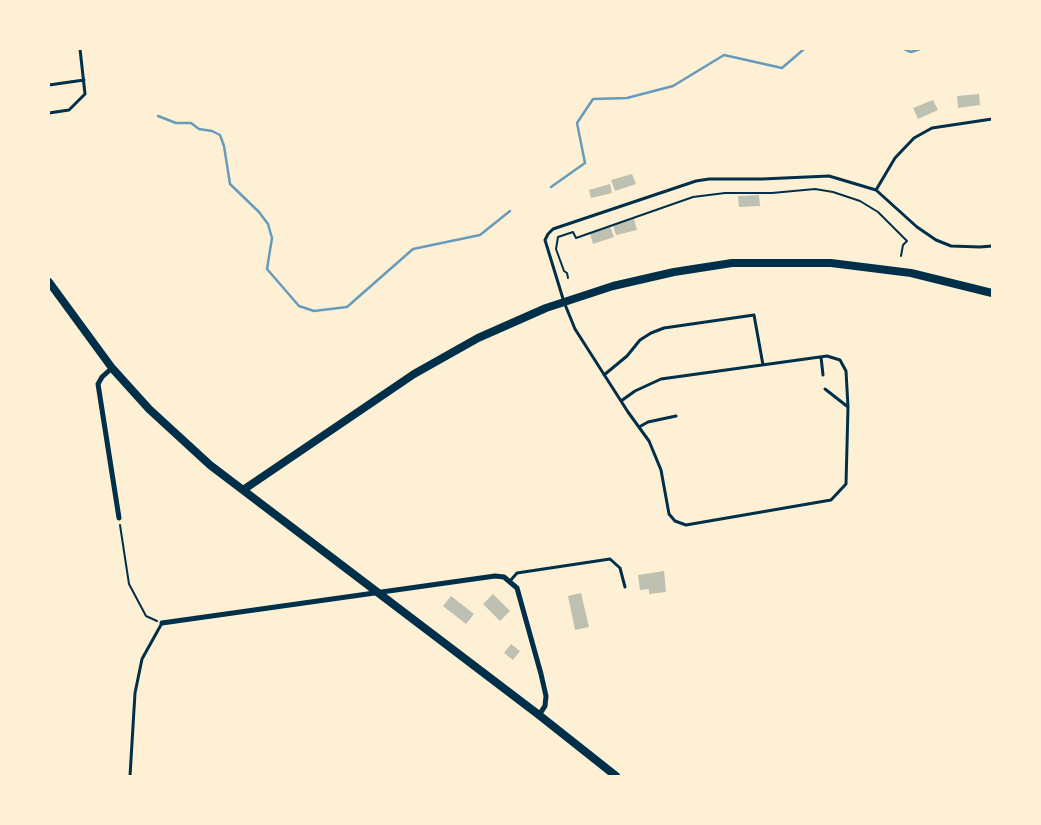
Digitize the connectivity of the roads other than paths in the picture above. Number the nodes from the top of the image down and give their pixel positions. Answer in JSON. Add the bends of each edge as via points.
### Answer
{"nodes":[{"id":1,"x":80,"y":49,"type":"edge"},
{"id":2,"x":84,"y":80,"type":"junction"},
{"id":3,"x":49,"y":85,"type":"edge"},
{"id":4,"x":49,"y":113,"type":"edge"},
{"id":5,"x":992,"y":119,"type":"edge"},
{"id":6,"x":876,"y":190,"type":"junction"},
{"id":7,"x":992,"y":246,"type":"edge"},
{"id":8,"x":49,"y":282,"type":"edge"},
{"id":9,"x":992,"y":293,"type":"edge"},
{"id":10,"x":564,"y":302,"type":"junction"},
{"id":11,"x":821,"y":357,"type":"junction"},
{"id":12,"x":763,"y":365,"type":"junction"},
{"id":13,"x":112,"y":368,"type":"junction"},
{"id":14,"x":604,"y":375,"type":"junction"},
{"id":15,"x":823,"y":375,"type":"dead end"},
{"id":16,"x":825,"y":389,"type":"dead end"},
{"id":17,"x":621,"y":400,"type":"junction"},
{"id":18,"x":848,"y":407,"type":"junction"},
{"id":19,"x":676,"y":416,"type":"dead end"},
{"id":20,"x":639,"y":427,"type":"junction"},
{"id":21,"x":243,"y":490,"type":"junction"},
{"id":22,"x":119,"y":518,"type":"road end"},
{"id":23,"x":510,"y":581,"type":"junction"},
{"id":24,"x":624,"y":587,"type":"dead end"},
{"id":25,"x":377,"y":593,"type":"junction"},
{"id":26,"x":162,"y":622,"type":"joint"},
{"id":27,"x":539,"y":715,"type":"junction"},
{"id":28,"x":130,"y":776,"type":"edge"},
{"id":29,"x":616,"y":776,"type":"edge"}],
"edges":[{"from":1,"to":2,"type":"lane"},
{"from":2,"to":3,"type":"lane"},
{"from":2,"to":4,"type":"lane","via":[[86,94],[69,110]]},
{"from":5,"to":6,"type":"lane","via":[[932,128],[914,138],[895,158]]},
{"from":6,"to":7,"type":"lane","via":[[917,228],[936,240],[951,246]]},
{"from":6,"to":10,"type":"lane","via":[[829,176],[709,179],[553,229],[545,240]]},
{"from":8,"to":13,"type":"main road"},
{"from":9,"to":10,"type":"main road","via":[[911,273],[831,263],[732,263],[613,286]]},
{"from":10,"to":14,"type":"lane","via":[[575,329]]},
{"from":10,"to":21,"type":"main road","via":[[478,338],[414,374]]},
{"from":11,"to":12,"type":"lane"},
{"from":11,"to":15,"type":"lane"},
{"from":11,"to":18,"type":"lane","via":[[840,360],[846,371]]},
{"from":12,"to":14,"type":"lane","via":[[754,315],[664,328],[651,333]]},
{"from":12,"to":17,"type":"lane","via":[[661,379]]},
{"from":13,"to":21,"type":"main road","via":[[149,409],[210,465]]},
{"from":13,"to":22,"type":"street","via":[[102,377],[98,390]]},
{"from":14,"to":17,"type":"lane"},
{"from":16,"to":18,"type":"lane"},
{"from":17,"to":20,"type":"lane"},
{"from":18,"to":20,"type":"lane","via":[[846,484],[831,500],[686,525],[675,521],[670,514],[661,470],[649,441]]},
{"from":19,"to":20,"type":"lane"},
{"from":21,"to":25,"type":"main road"},
{"from":23,"to":24,"type":"lane","via":[[517,573],[610,559],[620,568]]},
{"from":23,"to":25,"type":"street","via":[[495,576]]},
{"from":23,"to":27,"type":"street","via":[[517,588],[546,696]]},
{"from":25,"to":26,"type":"street"},
{"from":25,"to":27,"type":"main road"},
{"from":26,"to":28,"type":"lane","via":[[142,659],[136,685]]},
{"from":27,"to":29,"type":"main road"}]}
